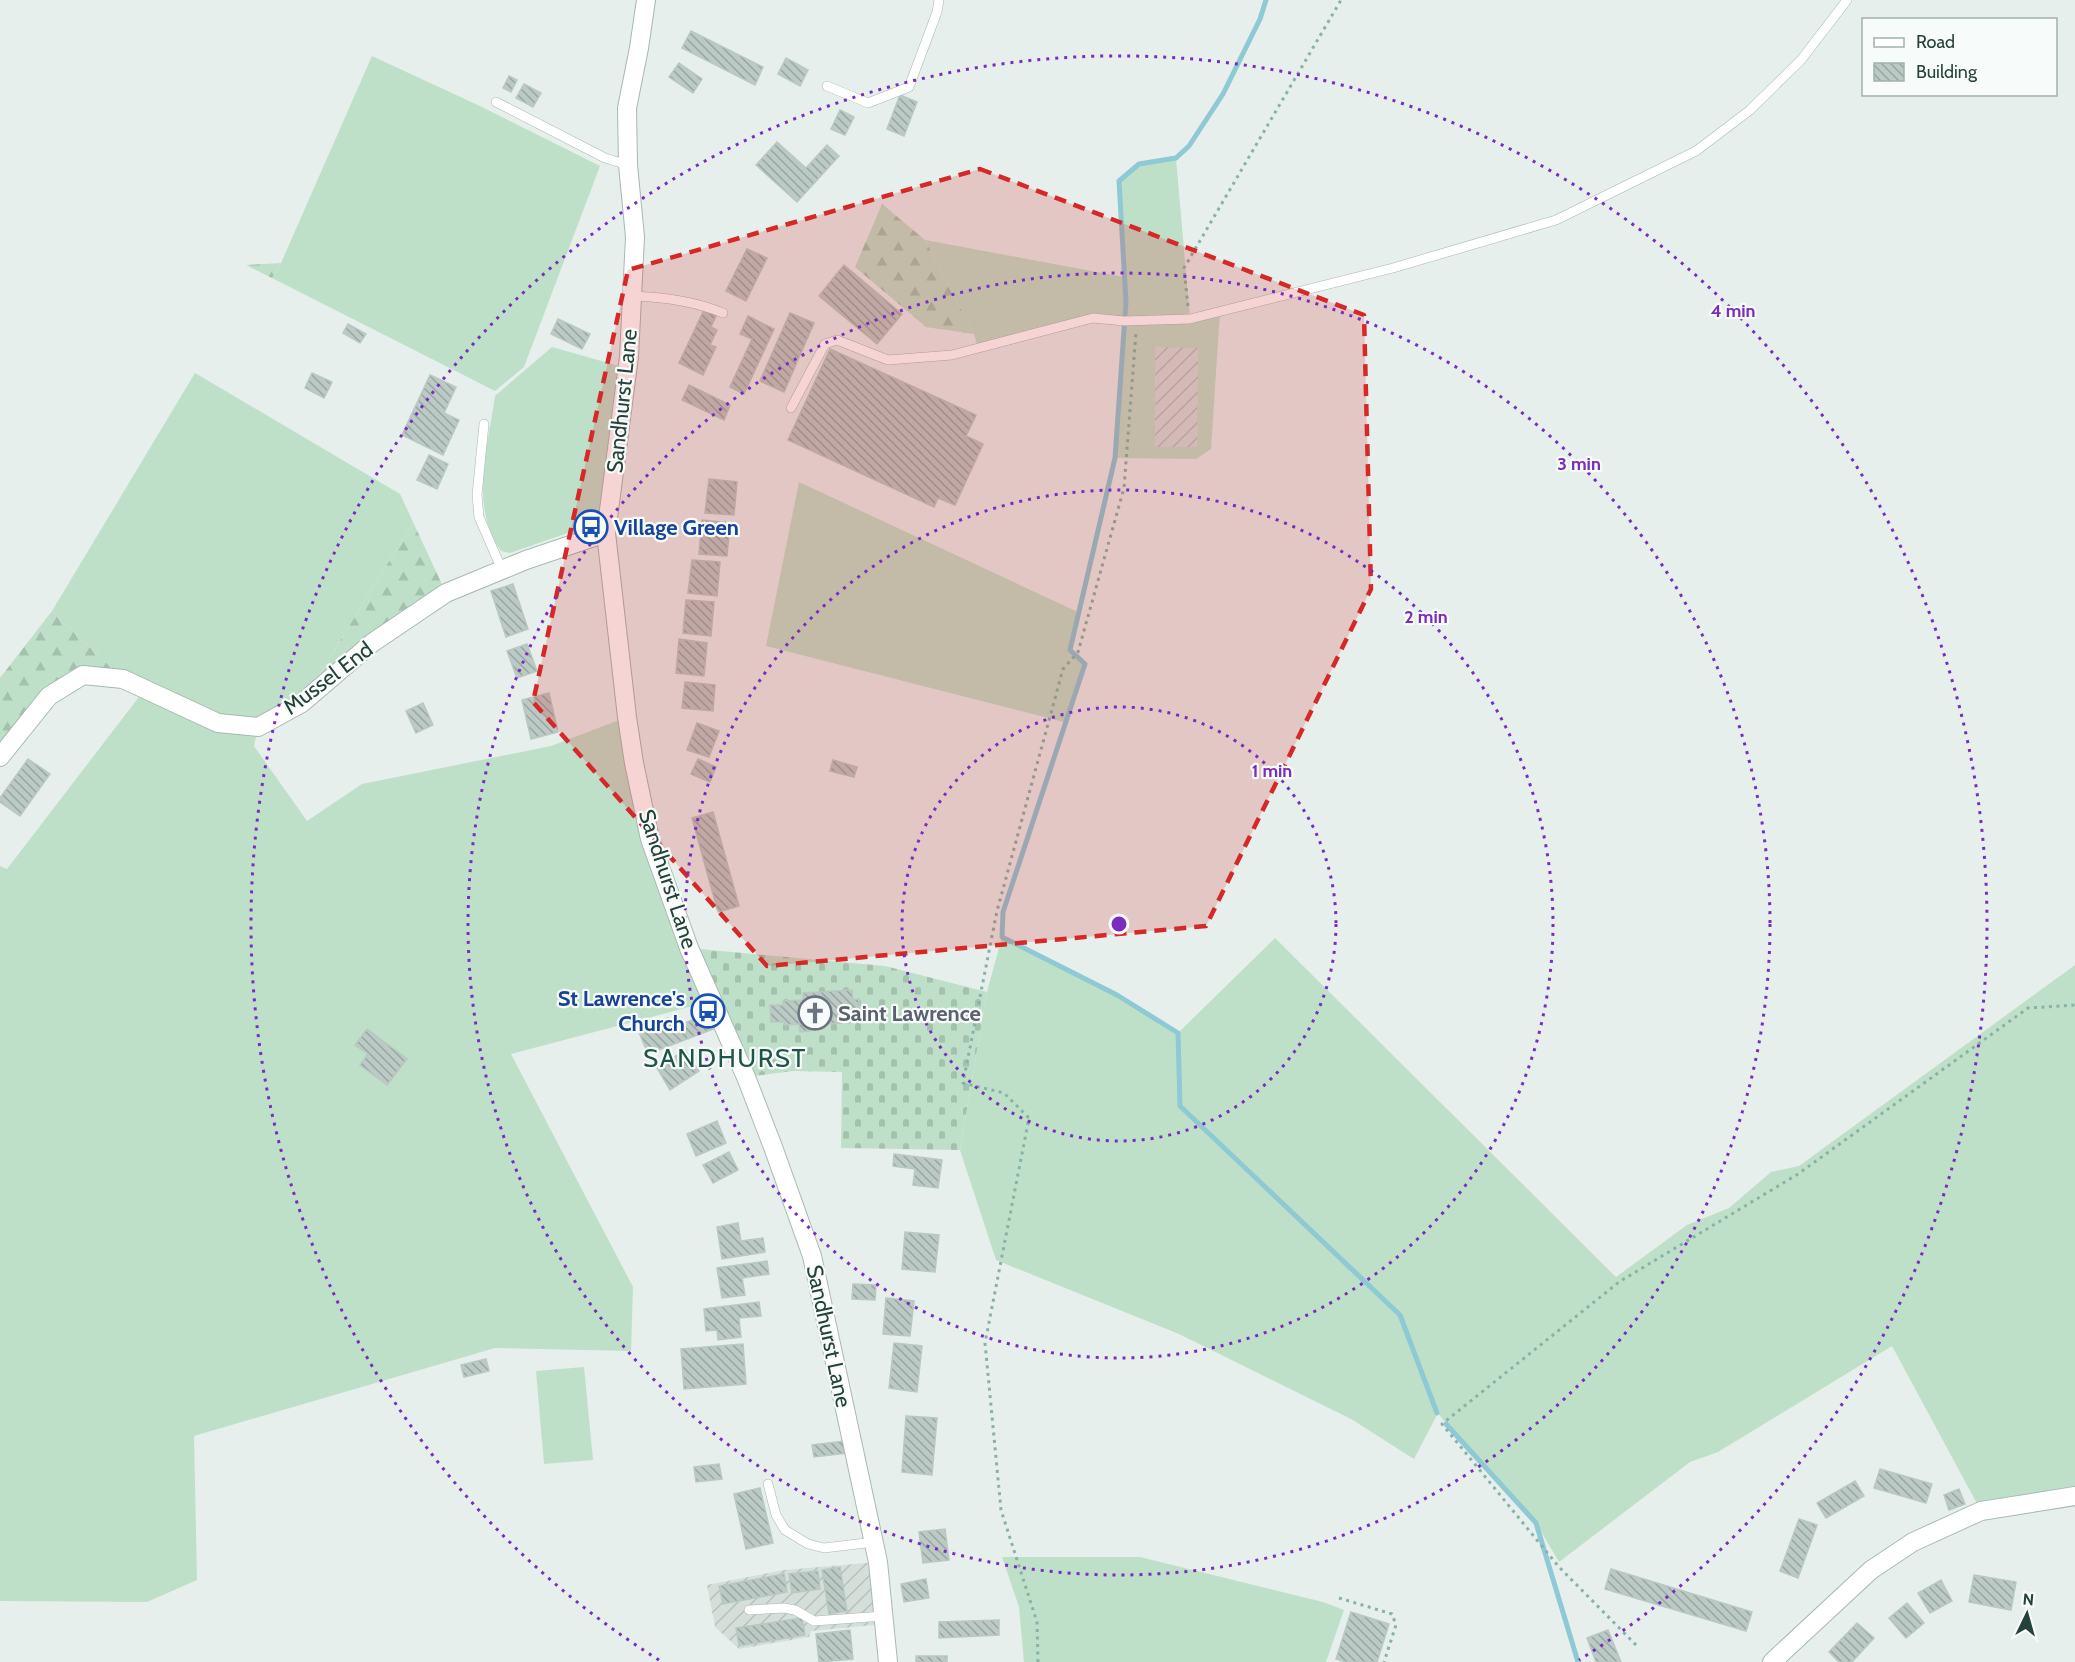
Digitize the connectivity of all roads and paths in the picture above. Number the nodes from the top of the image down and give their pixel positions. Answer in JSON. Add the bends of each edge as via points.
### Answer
{"nodes":[{"id":1,"x":646,"y":0,"type":"edge"},
{"id":2,"x":939,"y":0,"type":"edge"},
{"id":3,"x":1341,"y":0,"type":"edge"},
{"id":4,"x":1847,"y":0,"type":"edge"},
{"id":5,"x":827,"y":86,"type":"dead end"},
{"id":6,"x":496,"y":102,"type":"dead end"},
{"id":7,"x":628,"y":165,"type":"junction"},
{"id":8,"x":632,"y":296,"type":"junction"},
{"id":9,"x":723,"y":313,"type":"dead end"},
{"id":10,"x":1190,"y":319,"type":"junction"},
{"id":11,"x":1137,"y":320,"type":"junction"},
{"id":12,"x":791,"y":408,"type":"dead end"},
{"id":13,"x":484,"y":424,"type":"dead end"},
{"id":14,"x":606,"y":533,"type":"junction"},
{"id":15,"x":502,"y":570,"type":"junction"},
{"id":16,"x":0,"y":757,"type":"edge"},
{"id":17,"x":2075,"y":1005,"type":"edge"},
{"id":18,"x":768,"y":1484,"type":"dead end"},
{"id":19,"x":2075,"y":1496,"type":"edge"},
{"id":20,"x":874,"y":1542,"type":"junction"},
{"id":21,"x":1339,"y":1598,"type":"dead end"},
{"id":22,"x":749,"y":1610,"type":"dead end"},
{"id":23,"x":884,"y":1616,"type":"junction"},
{"id":24,"x":1636,"y":1645,"type":"dead end"},
{"id":25,"x":888,"y":1662,"type":"edge"},
{"id":26,"x":1038,"y":1662,"type":"edge"},
{"id":27,"x":1384,"y":1662,"type":"edge"},
{"id":28,"x":1772,"y":1662,"type":"edge"}],
"edges":[{"from":1,"to":7,"type":"street","name":"Sandhurst Lane","via":[[627,108]]},
{"from":2,"to":5,"type":"lane","via":[[909,87],[868,103]]},
{"from":3,"to":10,"type":"path","via":[[1185,268]]},
{"from":4,"to":10,"type":"lane","via":[[1800,60],[1750,110],[1696,151],[1556,220],[1393,268]]},
{"from":6,"to":7,"type":"lane","via":[[605,158]]},
{"from":7,"to":8,"type":"street","name":"Sandhurst Lane","via":[[635,237]]},
{"from":8,"to":9,"type":"lane","via":[[690,302]]},
{"from":8,"to":14,"type":"street","name":"Sandhurst Lane","via":[[630,357]]},
{"from":10,"to":11,"type":"lane"},
{"from":11,"to":12,"type":"lane","via":[[1093,318],[952,355],[888,360],[837,340],[825,344]]},
{"from":11,"to":26,"type":"path","via":[[1124,488],[1078,652],[1063,669],[997,912],[963,1083],[1004,1093],[1029,1118],[986,1343],[1001,1510],[1037,1622]]},
{"from":13,"to":15,"type":"lane","via":[[477,495],[479,517]]},
{"from":14,"to":15,"type":"street","name":"Mussel End"},
{"from":14,"to":20,"type":"street","name":"Sandhurst Lane","via":[[627,717],[650,839],[689,948],[746,1077],[812,1256]]},
{"from":15,"to":16,"type":"street","name":"Mussel End","via":[[446,593],[372,644],[302,703],[258,727],[218,723],[123,679],[83,675],[49,696]]},
{"from":17,"to":24,"type":"path","via":[[2028,1008],[1797,1174],[1619,1282],[1442,1424],[1559,1567]]},
{"from":18,"to":20,"type":"lane","via":[[784,1530],[808,1544],[824,1548]]},
{"from":19,"to":28,"type":"street","via":[[1981,1511],[1913,1542],[1871,1570]]},
{"from":20,"to":23,"type":"street","name":"Sandhurst Lane"},
{"from":21,"to":27,"type":"path","via":[[1392,1614],[1396,1625]]},
{"from":22,"to":23,"type":"lane","via":[[784,1608],[814,1621]]},
{"from":23,"to":25,"type":"street","name":"Sandhurst Lane"}]}
